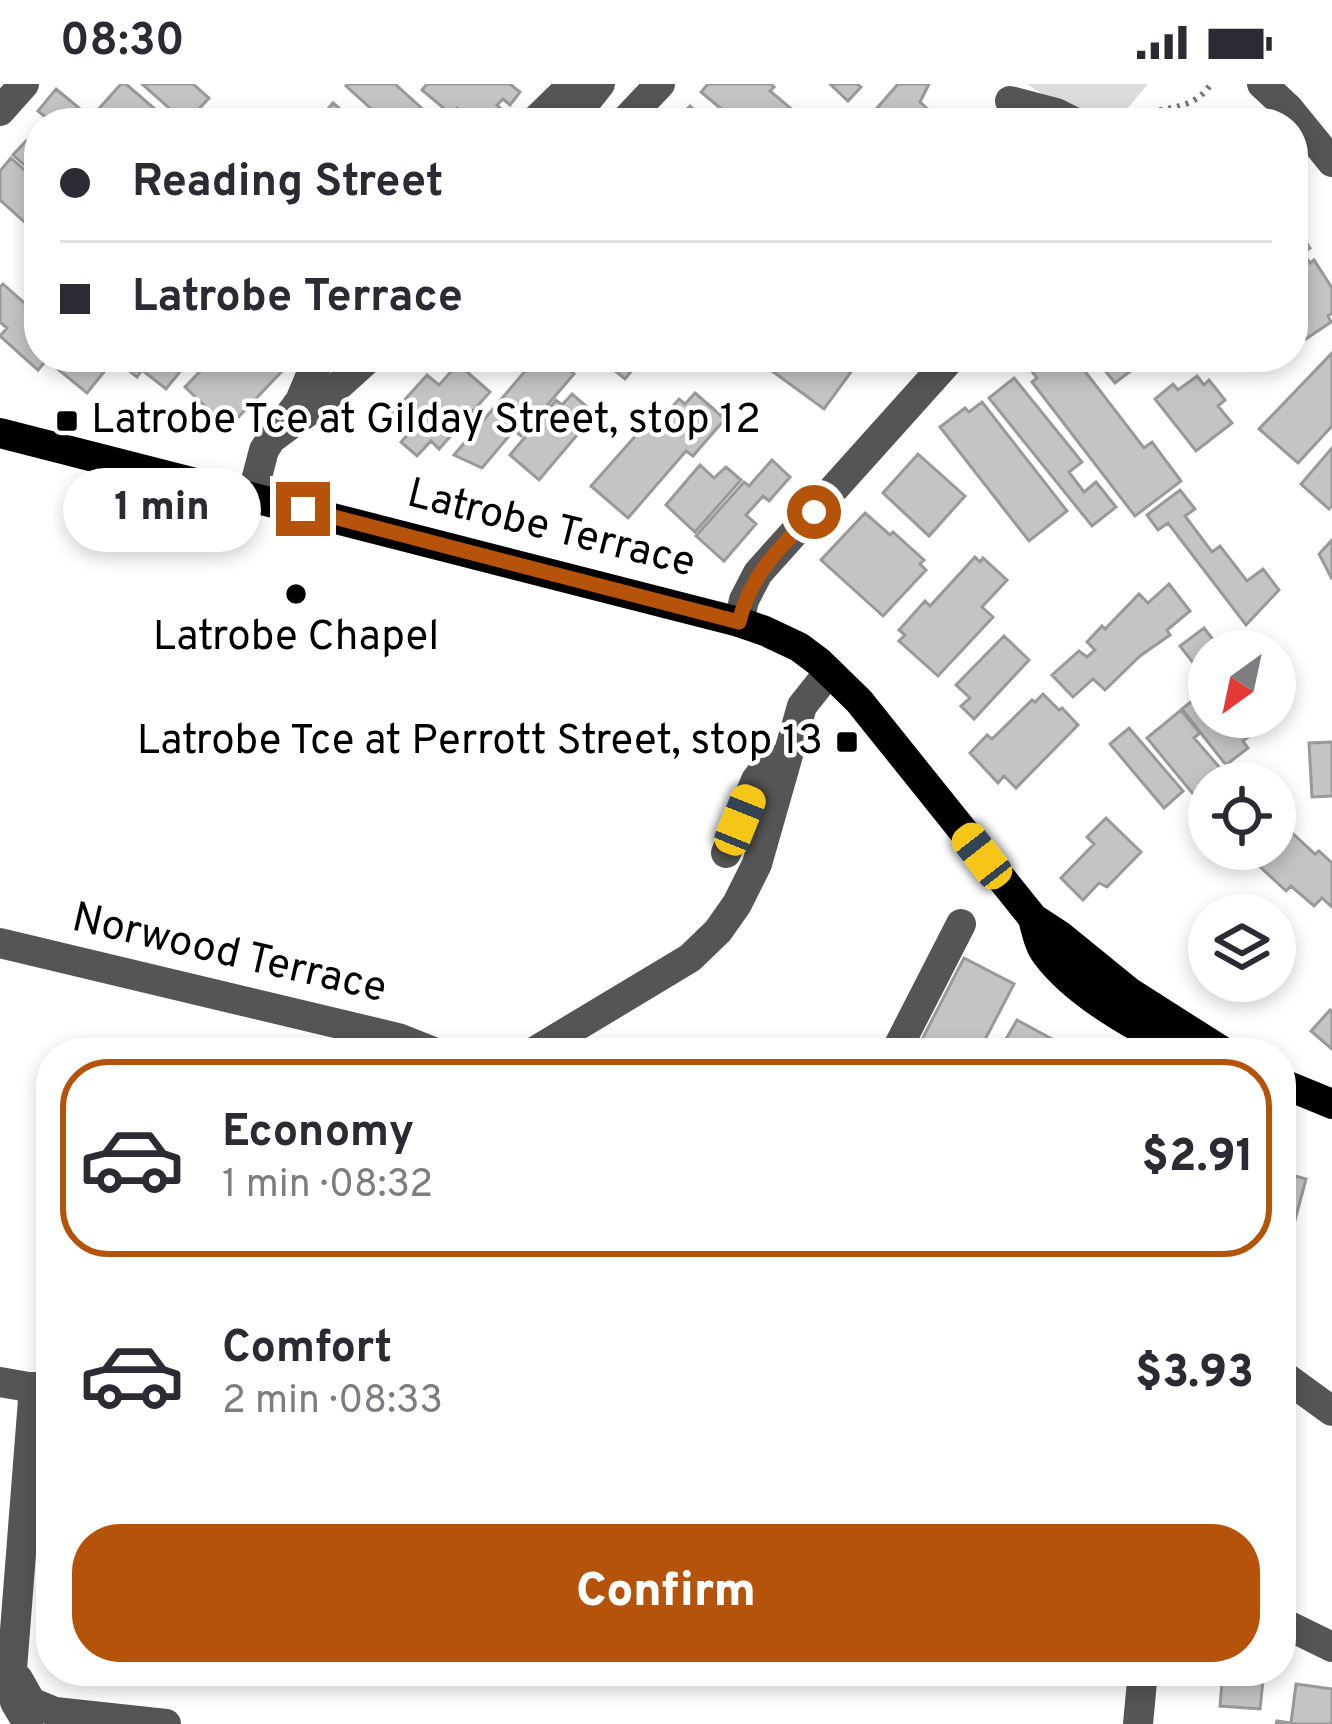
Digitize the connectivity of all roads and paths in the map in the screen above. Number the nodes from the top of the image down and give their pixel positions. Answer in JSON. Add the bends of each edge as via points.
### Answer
{"nodes":[{"id":1,"x":24,"y":84,"type":"edge"},
{"id":2,"x":573,"y":84,"type":"edge"},
{"id":3,"x":600,"y":84,"type":"edge"},
{"id":4,"x":660,"y":84,"type":"edge"},
{"id":5,"x":1211,"y":84,"type":"edge"},
{"id":6,"x":1262,"y":84,"type":"edge"},
{"id":7,"x":1001,"y":92,"type":"edge"},
{"id":8,"x":548,"y":108,"type":"edge"},
{"id":9,"x":581,"y":108,"type":"edge"},
{"id":10,"x":637,"y":108,"type":"edge"},
{"id":11,"x":1032,"y":108,"type":"edge"},
{"id":12,"x":1165,"y":108,"type":"edge"},
{"id":13,"x":1288,"y":108,"type":"edge"},
{"id":14,"x":0,"y":111,"type":"edge"},
{"id":15,"x":1308,"y":133,"type":"edge"},
{"id":16,"x":1332,"y":162,"type":"edge"},
{"id":17,"x":313,"y":372,"type":"edge"},
{"id":18,"x":353,"y":372,"type":"edge"},
{"id":19,"x":939,"y":372,"type":"edge"},
{"id":20,"x":0,"y":433,"type":"edge"},
{"id":21,"x":271,"y":439,"type":"junction"},
{"id":22,"x":252,"y":496,"type":"junction"},
{"id":23,"x":739,"y":622,"type":"junction"},
{"id":24,"x":829,"y":672,"type":"junction"},
{"id":25,"x":788,"y":754,"type":"junction"},
{"id":26,"x":726,"y":853,"type":"dead end"},
{"id":27,"x":1033,"y":918,"type":"junction"},
{"id":28,"x":962,"y":924,"type":"dead end"},
{"id":29,"x":0,"y":943,"type":"edge"},
{"id":30,"x":398,"y":1038,"type":"edge"},
{"id":31,"x":557,"y":1038,"type":"edge"},
{"id":32,"x":903,"y":1038,"type":"edge"},
{"id":33,"x":1158,"y":1038,"type":"edge"},
{"id":34,"x":1201,"y":1038,"type":"edge"},
{"id":35,"x":1296,"y":1089,"type":"edge"},
{"id":36,"x":1332,"y":1104,"type":"edge"},
{"id":37,"x":0,"y":1382,"type":"edge"},
{"id":38,"x":1296,"y":1385,"type":"edge"},
{"id":39,"x":36,"y":1388,"type":"edge"},
{"id":40,"x":1332,"y":1411,"type":"edge"},
{"id":41,"x":36,"y":1445,"type":"edge"},
{"id":42,"x":1296,"y":1629,"type":"edge"},
{"id":43,"x":1332,"y":1647,"type":"edge"},
{"id":44,"x":1142,"y":1686,"type":"edge"},
{"id":45,"x":33,"y":1715,"type":"edge"},
{"id":46,"x":166,"y":1724,"type":"edge"},
{"id":47,"x":1138,"y":1724,"type":"edge"}],
"edges":[{"from":1,"to":14,"type":"street"},
{"from":2,"to":8,"type":"street"},
{"from":3,"to":9,"type":"street"},
{"from":4,"to":10,"type":"street"},
{"from":5,"to":12,"type":"path","via":[[1189,104]]},
{"from":6,"to":13,"type":"street"},
{"from":7,"to":11,"type":"street"},
{"from":15,"to":16,"type":"street"},
{"from":17,"to":21,"type":"street"},
{"from":18,"to":21,"type":"street"},
{"from":19,"to":23,"type":"street","via":[[758,573]]},
{"from":20,"to":22,"type":"main road","name":"Latrobe Terrace"},
{"from":21,"to":22,"type":"street"},
{"from":22,"to":23,"type":"main road","name":"Latrobe Terrace"},
{"from":23,"to":24,"type":"main road","name":"Latrobe Terrace","via":[[799,647]]},
{"from":24,"to":25,"type":"street","via":[[802,706]]},
{"from":24,"to":27,"type":"main road","name":"Latrobe Terrace"},
{"from":25,"to":26,"type":"street","via":[[756,780]]},
{"from":25,"to":31,"type":"street","via":[[757,864],[718,932],[690,958]]},
{"from":27,"to":33,"type":"main road","name":"Latrobe Terrace","via":[[1043,952],[1064,973]]},
{"from":27,"to":34,"type":"main road","name":"Latrobe Terrace"},
{"from":28,"to":32,"type":"street"},
{"from":29,"to":30,"type":"street","name":"Norwood Terrace"},
{"from":35,"to":36,"type":"main road"},
{"from":37,"to":39,"type":"street"},
{"from":38,"to":40,"type":"street"},
{"from":41,"to":45,"type":"street","via":[[13,1662]]},
{"from":42,"to":43,"type":"street"},
{"from":44,"to":47,"type":"street"},
{"from":45,"to":46,"type":"street"}]}
